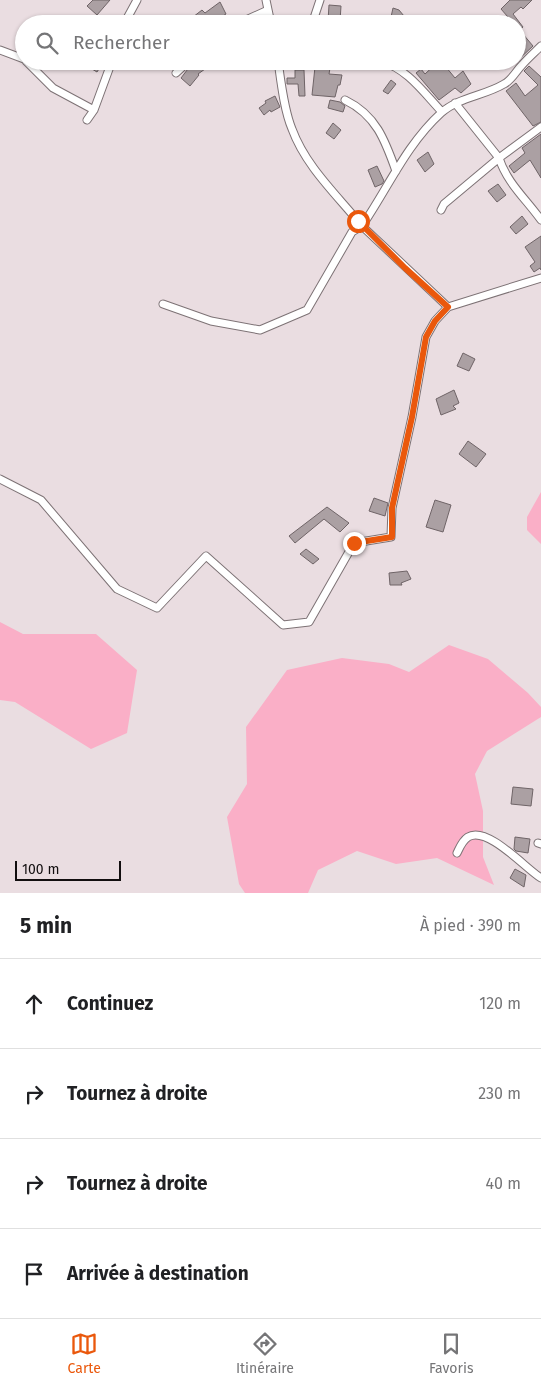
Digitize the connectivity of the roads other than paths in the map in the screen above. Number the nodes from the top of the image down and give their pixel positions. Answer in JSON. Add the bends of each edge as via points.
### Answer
{"nodes":[{"id":1,"x":137,"y":0,"type":"edge"},
{"id":2,"x":266,"y":0,"type":"edge"},
{"id":3,"x":320,"y":0,"type":"edge"},
{"id":4,"x":268,"y":10,"type":"junction"},
{"id":5,"x":129,"y":15,"type":"edge"},
{"id":6,"x":257,"y":15,"type":"edge"},
{"id":7,"x":269,"y":15,"type":"edge"},
{"id":8,"x":315,"y":15,"type":"edge"},
{"id":9,"x":541,"y":46,"type":"edge"},
{"id":10,"x":0,"y":50,"type":"edge"},
{"id":11,"x":15,"y":56,"type":"edge"},
{"id":12,"x":526,"y":60,"type":"edge"},
{"id":13,"x":35,"y":70,"type":"edge"},
{"id":14,"x":109,"y":70,"type":"edge"},
{"id":15,"x":179,"y":70,"type":"edge"},
{"id":16,"x":280,"y":70,"type":"edge"},
{"id":17,"x":401,"y":70,"type":"edge"},
{"id":18,"x":517,"y":70,"type":"edge"},
{"id":19,"x":176,"y":73,"type":"dead end"},
{"id":20,"x":345,"y":100,"type":"dead end"},
{"id":21,"x":455,"y":104,"type":"junction"},
{"id":22,"x":94,"y":110,"type":"junction"},
{"id":23,"x":442,"y":112,"type":"junction"},
{"id":24,"x":87,"y":120,"type":"dead end"},
{"id":25,"x":541,"y":127,"type":"edge"},
{"id":26,"x":499,"y":158,"type":"junction"},
{"id":27,"x":396,"y":170,"type":"junction"},
{"id":28,"x":441,"y":210,"type":"dead end"},
{"id":29,"x":541,"y":220,"type":"edge"},
{"id":30,"x":362,"y":226,"type":"junction"},
{"id":31,"x":541,"y":278,"type":"edge"},
{"id":32,"x":163,"y":304,"type":"dead end"},
{"id":33,"x":448,"y":307,"type":"junction"},
{"id":34,"x":0,"y":479,"type":"edge"},
{"id":35,"x":457,"y":853,"type":"dead end"},
{"id":36,"x":541,"y":878,"type":"edge"}],
"edges":[{"from":1,"to":5,"type":"street"},
{"from":2,"to":4,"type":"street"},
{"from":3,"to":8,"type":"street"},
{"from":4,"to":6,"type":"street"},
{"from":4,"to":7,"type":"street"},
{"from":9,"to":12,"type":"street"},
{"from":10,"to":11,"type":"street"},
{"from":13,"to":22,"type":"street","via":[[54,88]]},
{"from":14,"to":22,"type":"street"},
{"from":15,"to":19,"type":"street"},
{"from":16,"to":30,"type":"street","via":[[289,122],[296,140],[325,184]]},
{"from":17,"to":23,"type":"street"},
{"from":18,"to":21,"type":"street","via":[[502,85]]},
{"from":20,"to":27,"type":"street","via":[[365,112],[380,131]]},
{"from":21,"to":23,"type":"street"},
{"from":21,"to":26,"type":"street"},
{"from":22,"to":24,"type":"street"},
{"from":23,"to":27,"type":"street","via":[[424,130]]},
{"from":25,"to":26,"type":"street"},
{"from":26,"to":28,"type":"street"},
{"from":26,"to":29,"type":"street","via":[[506,176]]},
{"from":27,"to":30,"type":"street"},
{"from":30,"to":32,"type":"street","via":[[352,232],[307,310],[260,330],[211,320]]},
{"from":30,"to":33,"type":"street"},
{"from":31,"to":33,"type":"street"},
{"from":33,"to":34,"type":"street","via":[[426,337],[392,508],[392,537],[354,543],[309,622],[283,625],[206,556],[157,608],[117,589],[41,500]]},
{"from":35,"to":36,"type":"street","via":[[462,842],[470,836],[485,836]]}]}
